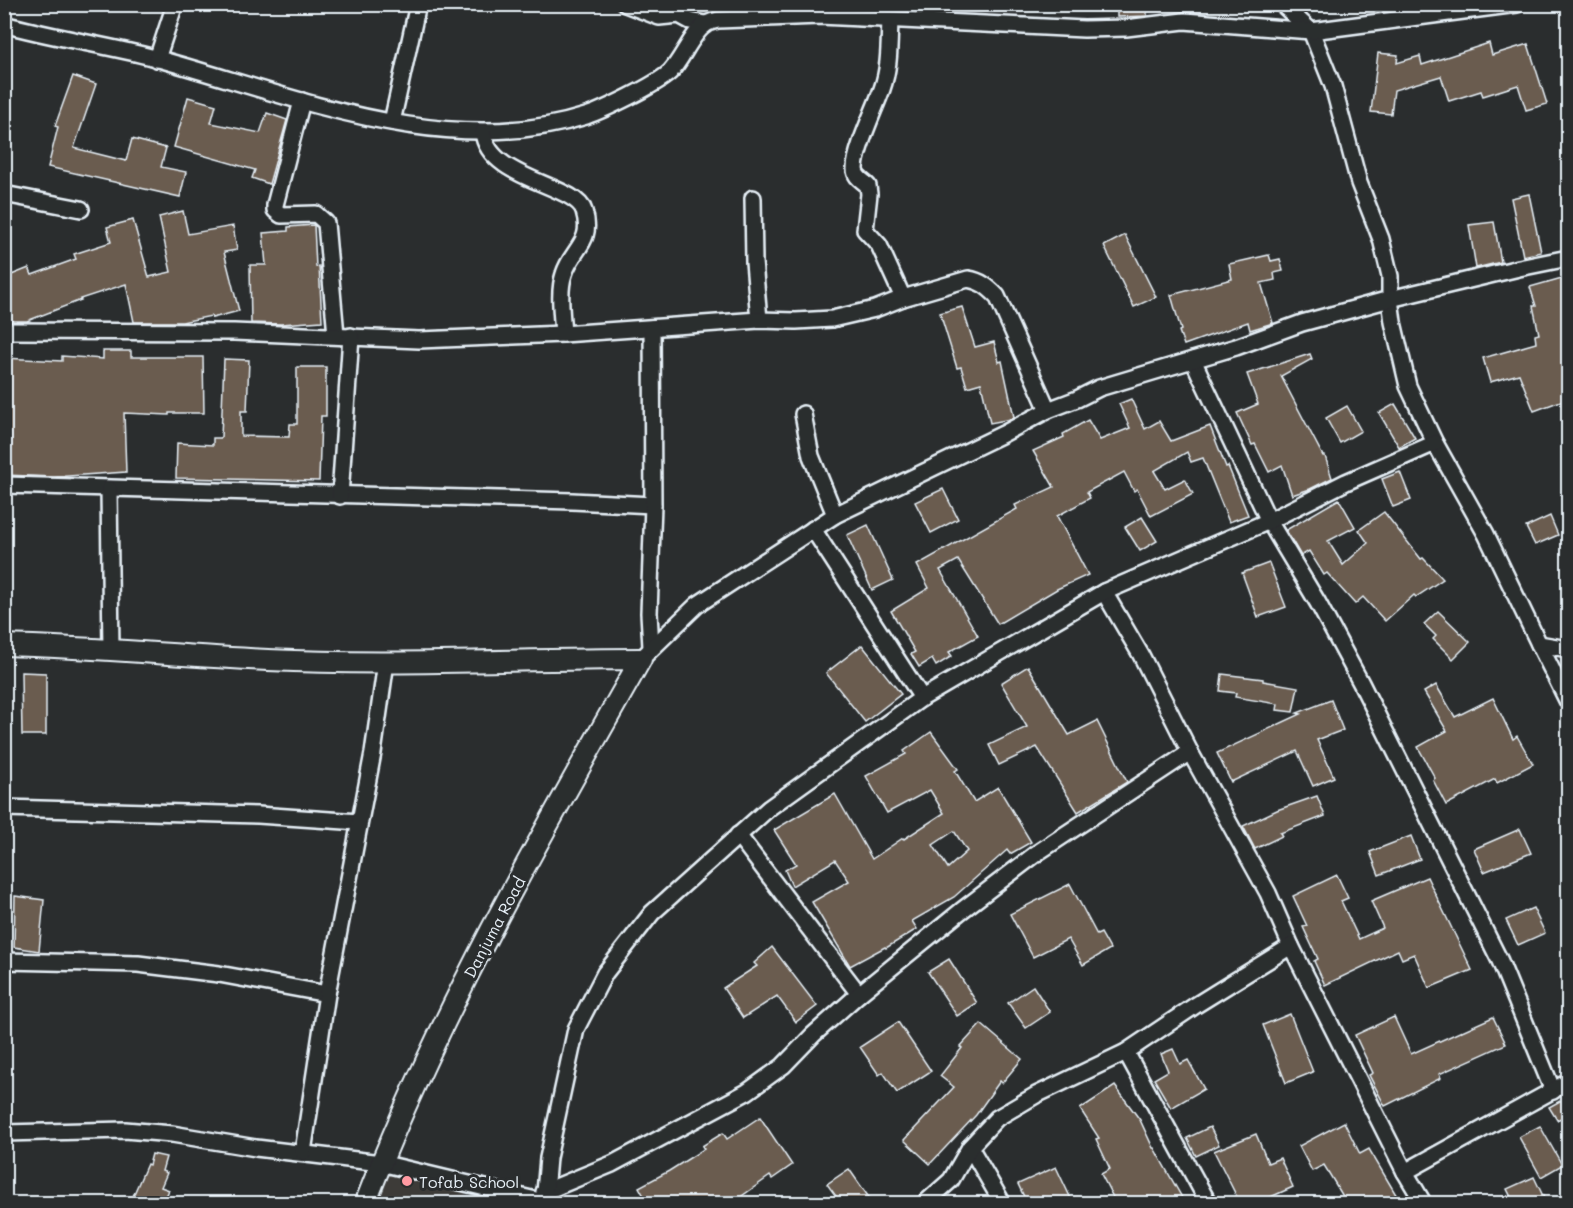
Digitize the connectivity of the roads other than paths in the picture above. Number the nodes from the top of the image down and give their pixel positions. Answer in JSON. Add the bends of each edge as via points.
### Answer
{"nodes":[{"id":1,"x":175,"y":4,"type":"edge"},
{"id":2,"x":418,"y":4,"type":"edge"},
{"id":3,"x":625,"y":4,"type":"edge"},
{"id":4,"x":1282,"y":4,"type":"edge"},
{"id":5,"x":1517,"y":4,"type":"edge"},
{"id":6,"x":1455,"y":9,"type":"edge"},
{"id":7,"x":821,"y":10,"type":"edge"},
{"id":8,"x":890,"y":20,"type":"junction"},
{"id":9,"x":4,"y":24,"type":"edge"},
{"id":10,"x":705,"y":24,"type":"junction"},
{"id":11,"x":1311,"y":31,"type":"junction"},
{"id":12,"x":156,"y":58,"type":"junction"},
{"id":13,"x":302,"y":101,"type":"junction"},
{"id":14,"x":392,"y":122,"type":"junction"},
{"id":15,"x":483,"y":132,"type":"junction"},
{"id":16,"x":4,"y":194,"type":"edge"},
{"id":17,"x":753,"y":198,"type":"dead end"},
{"id":18,"x":81,"y":208,"type":"dead end"},
{"id":19,"x":1569,"y":258,"type":"edge"},
{"id":20,"x":903,"y":298,"type":"junction"},
{"id":21,"x":1390,"y":299,"type":"junction"},
{"id":22,"x":759,"y":320,"type":"junction"},
{"id":23,"x":652,"y":328,"type":"junction"},
{"id":24,"x":4,"y":331,"type":"edge"},
{"id":25,"x":562,"y":334,"type":"junction"},
{"id":26,"x":344,"y":336,"type":"junction"},
{"id":27,"x":1193,"y":360,"type":"junction"},
{"id":28,"x":1048,"y":410,"type":"junction"},
{"id":29,"x":803,"y":414,"type":"dead end"},
{"id":30,"x":1435,"y":443,"type":"junction"},
{"id":31,"x":4,"y":485,"type":"edge"},
{"id":32,"x":109,"y":489,"type":"junction"},
{"id":33,"x":340,"y":495,"type":"junction"},
{"id":34,"x":653,"y":505,"type":"junction"},
{"id":35,"x":834,"y":515,"type":"junction"},
{"id":36,"x":1269,"y":521,"type":"junction"},
{"id":37,"x":813,"y":529,"type":"junction"},
{"id":38,"x":1104,"y":592,"type":"junction"},
{"id":39,"x":1539,"y":644,"type":"junction"},
{"id":40,"x":4,"y":645,"type":"edge"},
{"id":41,"x":1569,"y":649,"type":"edge"},
{"id":42,"x":111,"y":650,"type":"junction"},
{"id":43,"x":646,"y":653,"type":"junction"},
{"id":44,"x":386,"y":662,"type":"junction"},
{"id":45,"x":922,"y":699,"type":"junction"},
{"id":46,"x":1569,"y":702,"type":"edge"},
{"id":47,"x":1190,"y":752,"type":"junction"},
{"id":48,"x":4,"y":808,"type":"edge"},
{"id":49,"x":359,"y":822,"type":"junction"},
{"id":50,"x":738,"y":835,"type":"junction"},
{"id":51,"x":1291,"y":946,"type":"junction"},
{"id":52,"x":4,"y":961,"type":"edge"},
{"id":53,"x":327,"y":994,"type":"junction"},
{"id":54,"x":859,"y":994,"type":"junction"},
{"id":55,"x":1126,"y":1052,"type":"junction"},
{"id":56,"x":1569,"y":1082,"type":"edge"},
{"id":57,"x":1554,"y":1091,"type":"junction"},
{"id":58,"x":4,"y":1134,"type":"edge"},
{"id":59,"x":970,"y":1147,"type":"junction"},
{"id":60,"x":303,"y":1152,"type":"junction"},
{"id":61,"x":381,"y":1163,"type":"junction"},
{"id":62,"x":1405,"y":1172,"type":"junction"},
{"id":63,"x":544,"y":1199,"type":"edge"},
{"id":64,"x":365,"y":1203,"type":"edge"},
{"id":65,"x":924,"y":1203,"type":"edge"},
{"id":66,"x":1003,"y":1203,"type":"edge"},
{"id":67,"x":1209,"y":1203,"type":"edge"},
{"id":68,"x":1424,"y":1203,"type":"edge"}],
"edges":[{"from":1,"to":12,"type":"street"},
{"from":2,"to":14,"type":"street"},
{"from":3,"to":10,"type":"street","via":[[659,17],[679,15]]},
{"from":4,"to":11,"type":"street"},
{"from":5,"to":6,"type":"street"},
{"from":6,"to":11,"type":"street"},
{"from":7,"to":8,"type":"street"},
{"from":7,"to":10,"type":"street"},
{"from":8,"to":11,"type":"street","via":[[1084,29],[1184,21]]},
{"from":8,"to":20,"type":"street","via":[[883,87],[855,166],[858,178],[868,186],[866,230],[879,244]]},
{"from":9,"to":12,"type":"street"},
{"from":10,"to":15,"type":"street","via":[[669,73],[629,96],[586,116],[529,129]]},
{"from":11,"to":21,"type":"street","via":[[1333,86],[1359,183],[1381,239],[1390,276]]},
{"from":12,"to":13,"type":"street"},
{"from":13,"to":14,"type":"street"},
{"from":13,"to":26,"type":"street","via":[[275,210],[281,215],[316,214],[326,223]]},
{"from":14,"to":15,"type":"street"},
{"from":15,"to":25,"type":"street","via":[[488,150],[500,161],[575,199],[583,207],[588,226],[584,241],[564,272],[562,284]]},
{"from":16,"to":18,"type":"street"},
{"from":17,"to":22,"type":"street"},
{"from":19,"to":21,"type":"street"},
{"from":20,"to":22,"type":"street","via":[[832,319]]},
{"from":20,"to":28,"type":"street","via":[[968,279],[986,285],[997,296]]},
{"from":21,"to":27,"type":"street","via":[[1302,323]]},
{"from":21,"to":30,"type":"street","via":[[1408,386]]},
{"from":22,"to":23,"type":"street"},
{"from":23,"to":25,"type":"street"},
{"from":23,"to":34,"type":"street"},
{"from":24,"to":26,"type":"street"},
{"from":25,"to":26,"type":"street","via":[[419,340]]},
{"from":26,"to":33,"type":"street"},
{"from":27,"to":28,"type":"street","via":[[1099,388]]},
{"from":27,"to":36,"type":"street"},
{"from":28,"to":35,"type":"street"},
{"from":29,"to":35,"type":"street","via":[[811,456]]},
{"from":30,"to":36,"type":"street"},
{"from":30,"to":39,"type":"street","via":[[1486,534]]},
{"from":31,"to":32,"type":"street"},
{"from":32,"to":33,"type":"street"},
{"from":32,"to":42,"type":"street"},
{"from":33,"to":34,"type":"street"},
{"from":34,"to":43,"type":"street"},
{"from":35,"to":37,"type":"street"},
{"from":36,"to":38,"type":"street"},
{"from":36,"to":57,"type":"street","via":[[1318,603],[1400,760],[1500,961]]},
{"from":37,"to":43,"type":"street","via":[[697,605]]},
{"from":37,"to":45,"type":"street"},
{"from":38,"to":45,"type":"street"},
{"from":38,"to":47,"type":"street"},
{"from":39,"to":41,"type":"street"},
{"from":39,"to":46,"type":"street"},
{"from":40,"to":42,"type":"street"},
{"from":42,"to":44,"type":"street","via":[[269,660]]},
{"from":43,"to":44,"type":"street"},
{"from":43,"to":61,"type":"street","name":"Danjuma Road","via":[[488,937],[428,1056]]},
{"from":44,"to":49,"type":"street"},
{"from":45,"to":50,"type":"street","via":[[769,808]]},
{"from":47,"to":51,"type":"street","via":[[1268,893]]},
{"from":47,"to":54,"type":"street","via":[[1037,853]]},
{"from":48,"to":49,"type":"street","via":[[258,815]]},
{"from":49,"to":53,"type":"street"},
{"from":50,"to":54,"type":"street"},
{"from":50,"to":63,"type":"street","via":[[652,913],[605,973],[576,1029],[548,1158]]},
{"from":51,"to":55,"type":"street"},
{"from":51,"to":62,"type":"street"},
{"from":52,"to":53,"type":"street","via":[[138,964]]},
{"from":53,"to":60,"type":"street"},
{"from":54,"to":63,"type":"street","via":[[783,1066],[747,1092]]},
{"from":55,"to":59,"type":"street","via":[[997,1118]]},
{"from":55,"to":67,"type":"street"},
{"from":56,"to":57,"type":"street"},
{"from":57,"to":62,"type":"street"},
{"from":58,"to":60,"type":"street","via":[[125,1130]]},
{"from":59,"to":65,"type":"street","via":[[951,1180]]},
{"from":59,"to":66,"type":"street"},
{"from":60,"to":61,"type":"street"},
{"from":61,"to":63,"type":"street"},
{"from":61,"to":64,"type":"street","name":"Danjuma Road"},
{"from":62,"to":68,"type":"street"}]}
